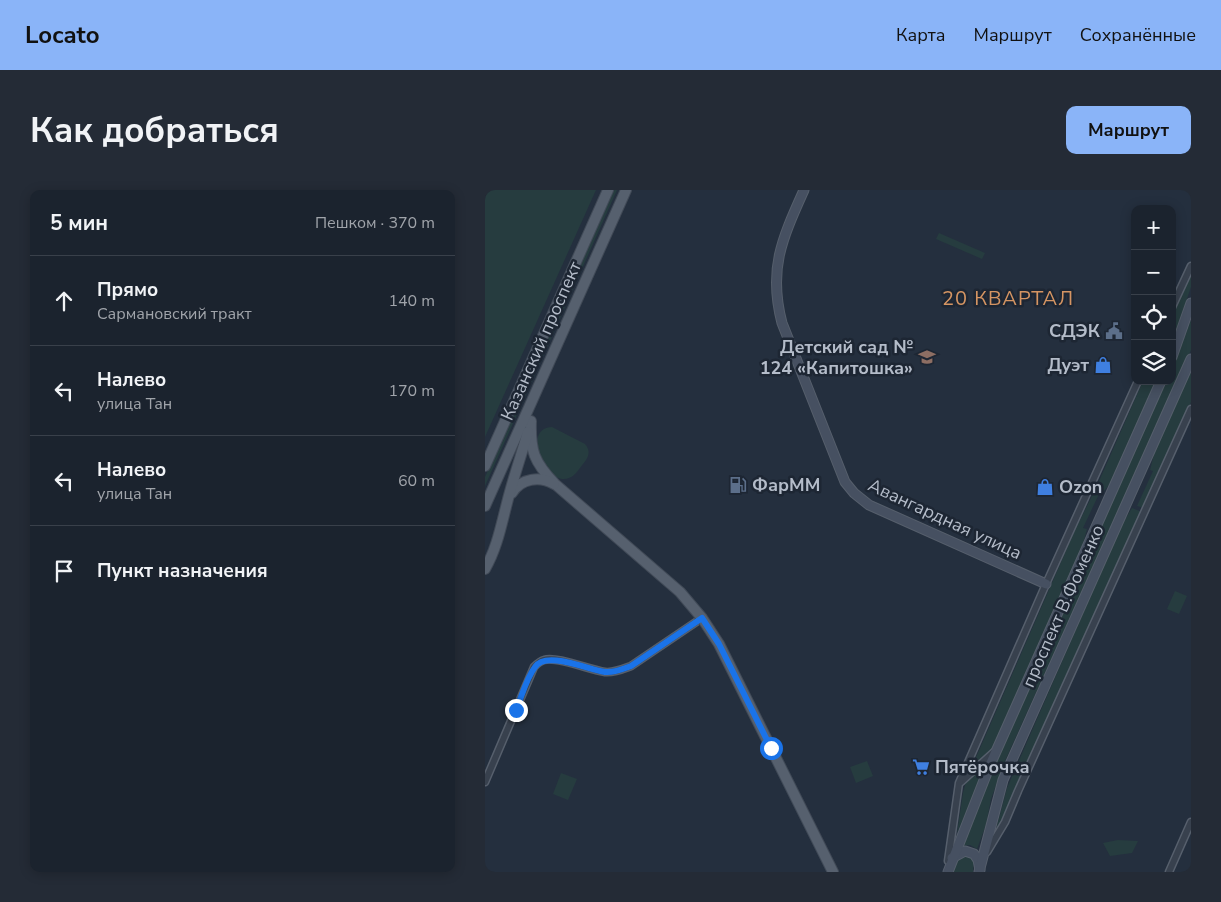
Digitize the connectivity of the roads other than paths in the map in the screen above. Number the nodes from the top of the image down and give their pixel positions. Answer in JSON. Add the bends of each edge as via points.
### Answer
{"nodes":[{"id":1,"x":608,"y":190,"type":"edge"},
{"id":2,"x":627,"y":190,"type":"edge"},
{"id":3,"x":804,"y":190,"type":"edge"},
{"id":4,"x":1191,"y":266,"type":"edge"},
{"id":5,"x":1176,"y":298,"type":"edge"},
{"id":6,"x":1191,"y":304,"type":"edge"},
{"id":7,"x":1176,"y":346,"type":"edge"},
{"id":8,"x":1191,"y":359,"type":"edge"},
{"id":9,"x":545,"y":371,"type":"junction"},
{"id":10,"x":1136,"y":385,"type":"edge"},
{"id":11,"x":1159,"y":385,"type":"edge"},
{"id":12,"x":1191,"y":409,"type":"edge"},
{"id":13,"x":531,"y":420,"type":"junction"},
{"id":14,"x":485,"y":466,"type":"edge"},
{"id":15,"x":555,"y":484,"type":"junction"},
{"id":16,"x":507,"y":504,"type":"junction"},
{"id":17,"x":485,"y":506,"type":"edge"},
{"id":18,"x":488,"y":560,"type":"edge"},
{"id":19,"x":485,"y":569,"type":"edge"},
{"id":20,"x":1046,"y":584,"type":"junction"},
{"id":21,"x":702,"y":618,"type":"junction"},
{"id":22,"x":997,"y":750,"type":"junction"},
{"id":23,"x":485,"y":782,"type":"edge"},
{"id":24,"x":959,"y":783,"type":"junction"},
{"id":25,"x":1191,"y":822,"type":"edge"},
{"id":26,"x":952,"y":858,"type":"junction"},
{"id":27,"x":983,"y":858,"type":"junction"},
{"id":28,"x":979,"y":871,"type":"edge"},
{"id":29,"x":833,"y":872,"type":"edge"},
{"id":30,"x":947,"y":872,"type":"edge"},
{"id":31,"x":1169,"y":872,"type":"edge"}],
"edges":[{"from":1,"to":14,"type":"main road","name":"Казанский проспект"},
{"from":2,"to":9,"type":"main road","name":"Казанский проспект"},
{"from":3,"to":20,"type":"main road","name":"Авангардная улица","via":[[779,253],[777,300],[783,324],[845,482],[869,505]]},
{"from":4,"to":5,"type":"street"},
{"from":6,"to":7,"type":"main road"},
{"from":8,"to":27,"type":"main road","name":"проспект В.Фоменко","via":[[1003,780]]},
{"from":9,"to":13,"type":"main road"},
{"from":9,"to":17,"type":"main road","name":"Казанский проспект"},
{"from":10,"to":20,"type":"street"},
{"from":11,"to":22,"type":"main road","name":"проспект В.Фоменко"},
{"from":12,"to":27,"type":"street","via":[[1005,822]]},
{"from":13,"to":15,"type":"main road","via":[[533,453],[540,468]]},
{"from":13,"to":16,"type":"main road"},
{"from":15,"to":16,"type":"main road","via":[[535,479],[519,483]]},
{"from":15,"to":21,"type":"main road","via":[[652,566]]},
{"from":16,"to":18,"type":"main road","via":[[500,534]]},
{"from":18,"to":19,"type":"main road"},
{"from":20,"to":24,"type":"street"},
{"from":21,"to":23,"type":"street","via":[[621,670],[607,672],[555,660],[538,663]]},
{"from":21,"to":29,"type":"main road","via":[[719,644]]},
{"from":22,"to":24,"type":"street"},
{"from":22,"to":26,"type":"main road","name":"проспект В.Фоменко"},
{"from":24,"to":30,"type":"street"},
{"from":25,"to":31,"type":"street"},
{"from":26,"to":28,"type":"main road","via":[[965,851],[974,854]]},
{"from":26,"to":30,"type":"main road","name":"проспект В.Фоменко"},
{"from":27,"to":28,"type":"main road","name":"проспект В.Фоменко"}]}
